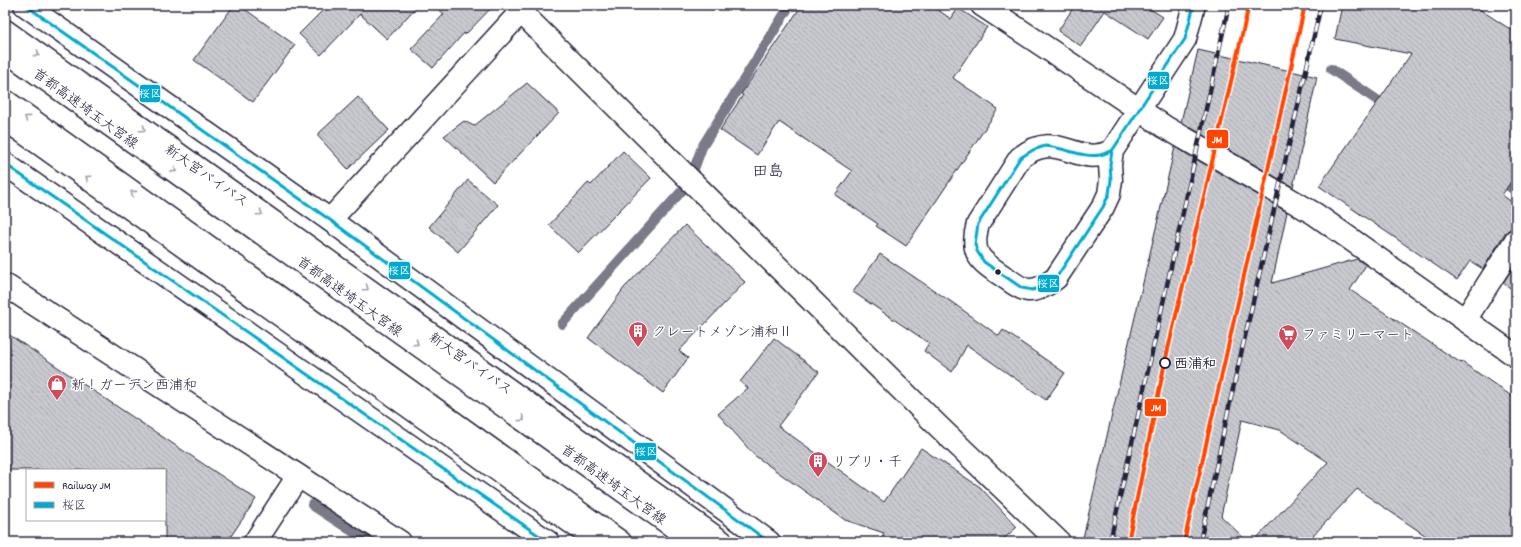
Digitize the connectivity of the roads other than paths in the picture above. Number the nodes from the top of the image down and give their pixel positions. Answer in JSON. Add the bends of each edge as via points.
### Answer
{"nodes":[{"id":1,"x":25,"y":5,"type":"edge"},
{"id":2,"x":982,"y":5,"type":"edge"},
{"id":3,"x":1194,"y":5,"type":"edge"},
{"id":4,"x":524,"y":8,"type":"edge"},
{"id":5,"x":5,"y":31,"type":"edge"},
{"id":6,"x":5,"y":50,"type":"edge"},
{"id":7,"x":5,"y":102,"type":"edge"},
{"id":8,"x":1140,"y":110,"type":"junction"},
{"id":9,"x":5,"y":119,"type":"edge"},
{"id":10,"x":1112,"y":151,"type":"junction"},
{"id":11,"x":5,"y":164,"type":"edge"},
{"id":12,"x":330,"y":220,"type":"junction"},
{"id":13,"x":1516,"y":240,"type":"edge"},
{"id":14,"x":5,"y":285,"type":"edge"},
{"id":15,"x":1465,"y":320,"type":"junction"},
{"id":16,"x":1516,"y":356,"type":"edge"},
{"id":17,"x":298,"y":476,"type":"junction"},
{"id":18,"x":255,"y":542,"type":"edge"},
{"id":19,"x":400,"y":542,"type":"edge"},
{"id":20,"x":548,"y":542,"type":"edge"},
{"id":21,"x":599,"y":542,"type":"edge"},
{"id":22,"x":620,"y":542,"type":"edge"},
{"id":23,"x":695,"y":542,"type":"edge"},
{"id":24,"x":722,"y":542,"type":"edge"},
{"id":25,"x":769,"y":542,"type":"edge"},
{"id":26,"x":1059,"y":542,"type":"edge"}],
"edges":[{"from":1,"to":12,"type":"main road"},
{"from":2,"to":8,"type":"main road"},
{"from":3,"to":8,"type":"main road","via":[[1185,39]]},
{"from":4,"to":12,"type":"main road"},
{"from":4,"to":26,"type":"main road","via":[[932,420]]},
{"from":5,"to":24,"type":"main road","name":"新大宮バイパス","one_way":true},
{"from":6,"to":23,"type":"main road","name":"首都高速埼玉大宮線","one_way":true},
{"from":22,"to":7,"type":"main road","one_way":true},
{"from":8,"to":10,"type":"main road"},
{"from":8,"to":15,"type":"main road","via":[[1315,214]]},
{"from":21,"to":9,"type":"main road","one_way":true},
{"from":10,"to":10,"type":"main road","via":[[1109,194],[1056,278],[1041,287],[1027,290],[985,264],[978,256],[975,246],[978,224],[1020,158],[1029,151],[1044,147],[1061,147],[1084,156],[1103,155]]},
{"from":11,"to":20,"type":"main road"},
{"from":12,"to":25,"type":"main road"},
{"from":13,"to":15,"type":"main road"},
{"from":14,"to":17,"type":"main road"},
{"from":15,"to":16,"type":"main road"},
{"from":17,"to":18,"type":"main road"},
{"from":17,"to":19,"type":"main road"}]}
